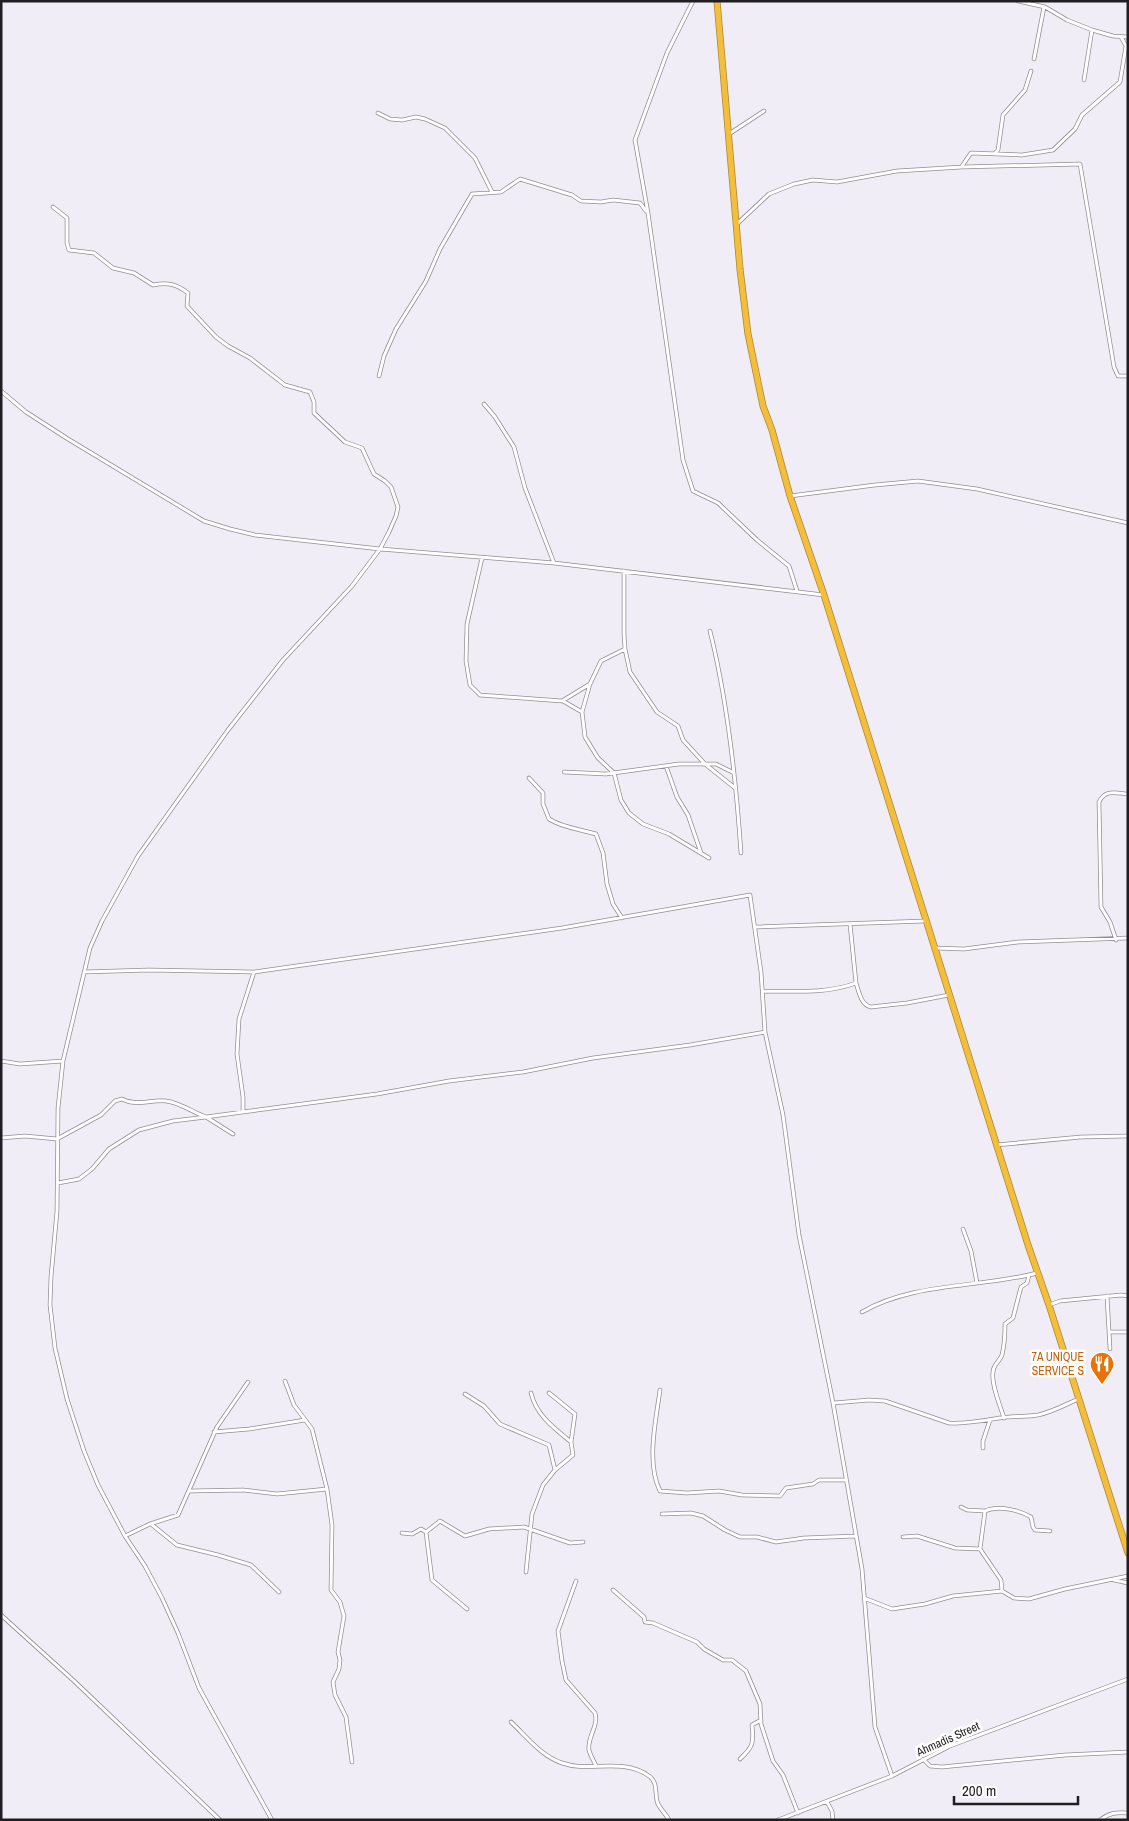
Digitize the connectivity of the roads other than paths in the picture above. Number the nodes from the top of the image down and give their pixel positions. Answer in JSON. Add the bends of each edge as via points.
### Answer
{"nodes":[{"id":1,"x":693,"y":1,"type":"edge"},
{"id":2,"x":717,"y":1,"type":"edge"},
{"id":3,"x":1018,"y":1,"type":"edge"},
{"id":4,"x":1044,"y":7,"type":"junction"},
{"id":5,"x":1092,"y":30,"type":"junction"},
{"id":6,"x":1121,"y":37,"type":"junction"},
{"id":7,"x":1128,"y":37,"type":"edge"},
{"id":8,"x":1034,"y":59,"type":"dead end"},
{"id":9,"x":1031,"y":71,"type":"dead end"},
{"id":10,"x":1084,"y":80,"type":"dead end"},
{"id":11,"x":764,"y":111,"type":"dead end"},
{"id":12,"x":378,"y":112,"type":"dead end"},
{"id":13,"x":729,"y":134,"type":"junction"},
{"id":14,"x":994,"y":154,"type":"junction"},
{"id":15,"x":962,"y":166,"type":"junction"},
{"id":16,"x":492,"y":192,"type":"junction"},
{"id":17,"x":53,"y":207,"type":"dead end"},
{"id":18,"x":648,"y":213,"type":"junction"},
{"id":19,"x":736,"y":225,"type":"junction"},
{"id":20,"x":379,"y":376,"type":"dead end"},
{"id":21,"x":1128,"y":376,"type":"edge"},
{"id":22,"x":1,"y":392,"type":"edge"},
{"id":23,"x":484,"y":404,"type":"dead end"},
{"id":24,"x":790,"y":496,"type":"junction"},
{"id":25,"x":1128,"y":523,"type":"edge"},
{"id":26,"x":380,"y":549,"type":"junction"},
{"id":27,"x":482,"y":558,"type":"junction"},
{"id":28,"x":554,"y":563,"type":"junction"},
{"id":29,"x":624,"y":571,"type":"junction"},
{"id":30,"x":796,"y":591,"type":"junction"},
{"id":31,"x":824,"y":595,"type":"junction"},
{"id":32,"x":710,"y":631,"type":"dead end"},
{"id":33,"x":625,"y":649,"type":"junction"},
{"id":34,"x":590,"y":684,"type":"junction"},
{"id":35,"x":562,"y":701,"type":"junction"},
{"id":36,"x":582,"y":712,"type":"junction"},
{"id":37,"x":705,"y":764,"type":"junction"},
{"id":38,"x":666,"y":766,"type":"junction"},
{"id":39,"x":564,"y":772,"type":"dead end"},
{"id":40,"x":614,"y":773,"type":"junction"},
{"id":41,"x":734,"y":773,"type":"junction"},
{"id":42,"x":529,"y":778,"type":"dead end"},
{"id":43,"x":735,"y":788,"type":"junction"},
{"id":44,"x":1128,"y":794,"type":"edge"},
{"id":45,"x":701,"y":853,"type":"junction"},
{"id":46,"x":741,"y":853,"type":"dead end"},
{"id":47,"x":709,"y":858,"type":"dead end"},
{"id":48,"x":622,"y":918,"type":"junction"},
{"id":49,"x":926,"y":921,"type":"junction"},
{"id":50,"x":850,"y":924,"type":"junction"},
{"id":51,"x":756,"y":927,"type":"junction"},
{"id":52,"x":1128,"y":938,"type":"edge"},
{"id":53,"x":1116,"y":940,"type":"junction"},
{"id":54,"x":934,"y":948,"type":"junction"},
{"id":55,"x":84,"y":972,"type":"junction"},
{"id":56,"x":254,"y":972,"type":"junction"},
{"id":57,"x":856,"y":983,"type":"junction"},
{"id":58,"x":763,"y":991,"type":"junction"},
{"id":59,"x":949,"y":995,"type":"junction"},
{"id":60,"x":765,"y":1032,"type":"junction"},
{"id":61,"x":1,"y":1061,"type":"edge"},
{"id":62,"x":63,"y":1061,"type":"junction"},
{"id":63,"x":243,"y":1112,"type":"junction"},
{"id":64,"x":206,"y":1117,"type":"junction"},
{"id":65,"x":233,"y":1134,"type":"dead end"},
{"id":66,"x":1128,"y":1136,"type":"edge"},
{"id":67,"x":1,"y":1138,"type":"edge"},
{"id":68,"x":57,"y":1139,"type":"junction"},
{"id":69,"x":996,"y":1145,"type":"junction"},
{"id":70,"x":58,"y":1184,"type":"junction"},
{"id":71,"x":963,"y":1229,"type":"dead end"},
{"id":72,"x":1036,"y":1273,"type":"junction"},
{"id":73,"x":1029,"y":1275,"type":"junction"},
{"id":74,"x":976,"y":1283,"type":"junction"},
{"id":75,"x":1107,"y":1296,"type":"junction"},
{"id":76,"x":1128,"y":1296,"type":"edge"},
{"id":77,"x":1049,"y":1306,"type":"junction"},
{"id":78,"x":862,"y":1312,"type":"dead end"},
{"id":79,"x":1109,"y":1332,"type":"junction"},
{"id":80,"x":1128,"y":1332,"type":"edge"},
{"id":81,"x":1110,"y":1349,"type":"dead end"},
{"id":82,"x":285,"y":1381,"type":"dead end"},
{"id":83,"x":248,"y":1382,"type":"dead end"},
{"id":84,"x":660,"y":1390,"type":"dead end"},
{"id":85,"x":531,"y":1392,"type":"dead end"},
{"id":86,"x":549,"y":1392,"type":"dead end"},
{"id":87,"x":465,"y":1394,"type":"dead end"},
{"id":88,"x":1078,"y":1399,"type":"junction"},
{"id":89,"x":833,"y":1403,"type":"junction"},
{"id":90,"x":1004,"y":1418,"type":"junction"},
{"id":91,"x":305,"y":1420,"type":"junction"},
{"id":92,"x":990,"y":1420,"type":"junction"},
{"id":93,"x":214,"y":1432,"type":"junction"},
{"id":94,"x":571,"y":1442,"type":"junction"},
{"id":95,"x":983,"y":1448,"type":"dead end"},
{"id":96,"x":555,"y":1470,"type":"junction"},
{"id":97,"x":846,"y":1480,"type":"junction"},
{"id":98,"x":328,"y":1489,"type":"junction"},
{"id":99,"x":189,"y":1491,"type":"junction"},
{"id":100,"x":960,"y":1507,"type":"dead end"},
{"id":101,"x":985,"y":1511,"type":"junction"},
{"id":102,"x":662,"y":1514,"type":"dead end"},
{"id":103,"x":150,"y":1524,"type":"junction"},
{"id":104,"x":530,"y":1529,"type":"junction"},
{"id":105,"x":1050,"y":1531,"type":"dead end"},
{"id":106,"x":426,"y":1532,"type":"junction"},
{"id":107,"x":402,"y":1533,"type":"dead end"},
{"id":108,"x":125,"y":1536,"type":"junction"},
{"id":109,"x":856,"y":1536,"type":"junction"},
{"id":110,"x":903,"y":1537,"type":"dead end"},
{"id":111,"x":583,"y":1542,"type":"dead end"},
{"id":112,"x":980,"y":1549,"type":"junction"},
{"id":113,"x":1127,"y":1551,"type":"edge"},
{"id":114,"x":526,"y":1572,"type":"dead end"},
{"id":115,"x":1128,"y":1576,"type":"edge"},
{"id":116,"x":1113,"y":1580,"type":"junction"},
{"id":117,"x":576,"y":1581,"type":"dead end"},
{"id":118,"x":1128,"y":1584,"type":"edge"},
{"id":119,"x":613,"y":1590,"type":"dead end"},
{"id":120,"x":1002,"y":1591,"type":"junction"},
{"id":121,"x":279,"y":1592,"type":"dead end"},
{"id":122,"x":864,"y":1598,"type":"junction"},
{"id":123,"x":467,"y":1609,"type":"dead end"},
{"id":124,"x":1,"y":1615,"type":"edge"},
{"id":125,"x":1128,"y":1679,"type":"edge"},
{"id":126,"x":761,"y":1720,"type":"junction"},
{"id":127,"x":511,"y":1722,"type":"dead end"},
{"id":128,"x":1128,"y":1752,"type":"edge"},
{"id":129,"x":740,"y":1759,"type":"dead end"},
{"id":130,"x":923,"y":1760,"type":"junction"},
{"id":131,"x":352,"y":1762,"type":"dead end"},
{"id":132,"x":596,"y":1766,"type":"junction"},
{"id":133,"x":892,"y":1776,"type":"junction"},
{"id":134,"x":827,"y":1802,"type":"junction"},
{"id":135,"x":798,"y":1813,"type":"junction"},
{"id":136,"x":1128,"y":1813,"type":"edge"},
{"id":137,"x":220,"y":1820,"type":"edge"},
{"id":138,"x":272,"y":1820,"type":"edge"},
{"id":139,"x":669,"y":1820,"type":"edge"},
{"id":140,"x":778,"y":1820,"type":"edge"},
{"id":141,"x":834,"y":1820,"type":"edge"},
{"id":142,"x":1100,"y":1820,"type":"edge"}],
"edges":[{"from":1,"to":18,"type":"street","via":[[667,53],[634,140]]},
{"from":2,"to":13,"type":"highway"},
{"from":3,"to":4,"type":"street"},
{"from":4,"to":5,"type":"street"},
{"from":4,"to":8,"type":"street"},
{"from":5,"to":6,"type":"street"},
{"from":5,"to":10,"type":"street"},
{"from":6,"to":7,"type":"street"},
{"from":6,"to":14,"type":"street","via":[[1126,46],[1120,82],[1082,115],[1075,129],[1053,150],[1022,155]]},
{"from":9,"to":14,"type":"street","via":[[1025,90],[1003,116],[998,150]]},
{"from":11,"to":13,"type":"street"},
{"from":12,"to":16,"type":"street","via":[[390,119],[425,119],[445,128],[475,158]]},
{"from":13,"to":19,"type":"highway"},
{"from":14,"to":15,"type":"street","via":[[971,153]]},
{"from":15,"to":19,"type":"street","via":[[897,171],[837,182],[813,180],[794,184],[769,194]]},
{"from":15,"to":21,"type":"street","via":[[1080,164],[1114,367],[1118,376]]},
{"from":16,"to":18,"type":"street","via":[[501,192],[520,179],[572,195],[581,201],[640,203]]},
{"from":16,"to":20,"type":"street","via":[[472,194],[467,202],[426,281],[396,329]]},
{"from":17,"to":26,"type":"street","via":[[66,218],[69,250],[94,253],[113,268],[134,273],[153,285],[176,284],[188,293],[187,306],[216,337],[286,385],[310,392],[314,413],[345,442],[362,448],[374,474],[391,487],[398,507]]},
{"from":18,"to":30,"type":"street","via":[[682,460],[693,491],[718,503],[790,566]]},
{"from":19,"to":24,"type":"highway","via":[[744,310],[756,376]]},
{"from":22,"to":26,"type":"street","via":[[68,439],[204,521],[255,535]]},
{"from":23,"to":28,"type":"street","via":[[514,447],[525,488]]},
{"from":24,"to":25,"type":"street","via":[[918,481],[977,488]]},
{"from":24,"to":31,"type":"highway"},
{"from":26,"to":27,"type":"street"},
{"from":26,"to":55,"type":"street","via":[[352,586],[283,660],[234,722],[144,849],[102,921]]},
{"from":27,"to":28,"type":"street"},
{"from":27,"to":35,"type":"street","via":[[467,624],[466,661],[470,686],[480,695]]},
{"from":28,"to":29,"type":"street"},
{"from":29,"to":30,"type":"street"},
{"from":29,"to":33,"type":"street"},
{"from":30,"to":31,"type":"street"},
{"from":31,"to":49,"type":"highway"},
{"from":32,"to":41,"type":"street","via":[[721,673]]},
{"from":33,"to":34,"type":"street","via":[[601,661]]},
{"from":33,"to":37,"type":"street","via":[[630,672],[656,712],[678,726],[683,740]]},
{"from":34,"to":35,"type":"street"},
{"from":34,"to":36,"type":"street"},
{"from":35,"to":36,"type":"street"},
{"from":36,"to":40,"type":"street","via":[[585,737],[598,758]]},
{"from":37,"to":38,"type":"street"},
{"from":37,"to":41,"type":"street","via":[[716,764]]},
{"from":37,"to":43,"type":"street"},
{"from":38,"to":40,"type":"street"},
{"from":38,"to":45,"type":"street"},
{"from":39,"to":40,"type":"street"},
{"from":40,"to":45,"type":"street","via":[[621,800],[629,813],[643,824],[669,834]]},
{"from":41,"to":43,"type":"street"},
{"from":42,"to":48,"type":"street","via":[[543,793],[549,819],[559,826],[596,834],[612,904]]},
{"from":43,"to":46,"type":"street"},
{"from":44,"to":53,"type":"street","via":[[1107,792],[1099,802],[1101,907]]},
{"from":45,"to":47,"type":"street"},
{"from":48,"to":51,"type":"street","via":[[750,895]]},
{"from":48,"to":56,"type":"street"},
{"from":49,"to":50,"type":"street"},
{"from":49,"to":54,"type":"highway"},
{"from":50,"to":51,"type":"street"},
{"from":50,"to":57,"type":"street"},
{"from":51,"to":58,"type":"street"},
{"from":52,"to":53,"type":"street"},
{"from":53,"to":54,"type":"street"},
{"from":54,"to":59,"type":"highway"},
{"from":55,"to":56,"type":"street"},
{"from":55,"to":62,"type":"street"},
{"from":56,"to":63,"type":"street","via":[[239,1019],[236,1054]]},
{"from":57,"to":58,"type":"street","via":[[827,990]]},
{"from":57,"to":59,"type":"street","via":[[863,1003],[872,1007]]},
{"from":58,"to":60,"type":"street"},
{"from":59,"to":69,"type":"highway"},
{"from":60,"to":63,"type":"street","via":[[523,1072]]},
{"from":60,"to":89,"type":"street","via":[[783,1115],[801,1245]]},
{"from":61,"to":62,"type":"street","via":[[20,1064]]},
{"from":62,"to":68,"type":"street"},
{"from":63,"to":64,"type":"street"},
{"from":64,"to":65,"type":"street"},
{"from":64,"to":68,"type":"street","via":[[180,1104],[163,1100],[143,1103],[122,1099],[101,1115]]},
{"from":64,"to":70,"type":"street","via":[[139,1130],[109,1149],[79,1179]]},
{"from":66,"to":69,"type":"street"},
{"from":67,"to":68,"type":"street"},
{"from":68,"to":70,"type":"street"},
{"from":69,"to":72,"type":"highway"},
{"from":70,"to":108,"type":"street","via":[[50,1305],[55,1348],[84,1450]]},
{"from":71,"to":74,"type":"street","via":[[971,1251]]},
{"from":72,"to":73,"type":"street"},
{"from":72,"to":77,"type":"highway"},
{"from":73,"to":74,"type":"street"},
{"from":73,"to":90,"type":"street","via":[[1027,1283],[1021,1287],[1013,1318],[1005,1324],[1002,1356],[993,1369],[992,1378]]},
{"from":74,"to":78,"type":"street","via":[[910,1294]]},
{"from":75,"to":76,"type":"street"},
{"from":75,"to":77,"type":"street","via":[[1060,1301]]},
{"from":75,"to":79,"type":"street"},
{"from":77,"to":88,"type":"highway"},
{"from":79,"to":80,"type":"street"},
{"from":79,"to":81,"type":"street"},
{"from":82,"to":91,"type":"street"},
{"from":83,"to":93,"type":"street"},
{"from":84,"to":97,"type":"street","via":[[654,1426],[656,1484],[660,1491],[719,1491],[772,1497],[780,1496],[786,1488],[796,1485],[820,1480]]},
{"from":85,"to":94,"type":"street","via":[[546,1422]]},
{"from":86,"to":94,"type":"street","via":[[574,1414]]},
{"from":87,"to":96,"type":"street","via":[[484,1406],[500,1424],[549,1445]]},
{"from":88,"to":90,"type":"street","via":[[1039,1415]]},
{"from":88,"to":113,"type":"highway"},
{"from":89,"to":92,"type":"street","via":[[885,1401],[948,1423]]},
{"from":89,"to":97,"type":"street"},
{"from":90,"to":92,"type":"street"},
{"from":91,"to":93,"type":"street"},
{"from":91,"to":98,"type":"street","via":[[312,1430]]},
{"from":92,"to":95,"type":"street"},
{"from":93,"to":99,"type":"street"},
{"from":94,"to":96,"type":"street","via":[[573,1455]]},
{"from":96,"to":104,"type":"street","via":[[543,1485]]},
{"from":97,"to":109,"type":"street"},
{"from":98,"to":99,"type":"street","via":[[277,1494],[243,1490]]},
{"from":98,"to":131,"type":"street","via":[[332,1525],[332,1590],[344,1616],[338,1652],[339,1669],[333,1682],[335,1695],[346,1717]]},
{"from":99,"to":103,"type":"street","via":[[178,1515]]},
{"from":100,"to":101,"type":"street"},
{"from":101,"to":105,"type":"street","via":[[994,1508],[1016,1511],[1031,1518],[1035,1530]]},
{"from":101,"to":112,"type":"street"},
{"from":102,"to":109,"type":"street","via":[[690,1513],[740,1537],[776,1542]]},
{"from":103,"to":108,"type":"street"},
{"from":103,"to":121,"type":"street","via":[[177,1545],[251,1565]]},
{"from":104,"to":106,"type":"street","via":[[489,1529],[465,1536],[440,1521]]},
{"from":104,"to":111,"type":"street","via":[[570,1543]]},
{"from":104,"to":114,"type":"street"},
{"from":106,"to":107,"type":"street","via":[[421,1529],[412,1534]]},
{"from":106,"to":123,"type":"street","via":[[432,1580]]},
{"from":108,"to":138,"type":"street","via":[[162,1598],[199,1688]]},
{"from":109,"to":122,"type":"street"},
{"from":110,"to":112,"type":"street","via":[[917,1536],[955,1548]]},
{"from":112,"to":120,"type":"street","via":[[1001,1580]]},
{"from":115,"to":116,"type":"street"},
{"from":116,"to":118,"type":"street"},
{"from":116,"to":120,"type":"street","via":[[1064,1588],[1029,1599],[1014,1598]]},
{"from":117,"to":132,"type":"street","via":[[558,1631],[566,1680],[595,1713],[589,1752]]},
{"from":119,"to":126,"type":"street","via":[[644,1617],[645,1622],[697,1642],[746,1671],[760,1704]]},
{"from":120,"to":122,"type":"street","via":[[953,1596],[892,1609]]},
{"from":122,"to":133,"type":"street","via":[[875,1727]]},
{"from":124,"to":137,"type":"street"},
{"from":125,"to":130,"type":"street","name":"Ahmadis Street","via":[[957,1742]]},
{"from":126,"to":129,"type":"street","via":[[752,1725],[754,1738],[751,1748]]},
{"from":126,"to":135,"type":"street","via":[[773,1761],[783,1775]]},
{"from":127,"to":132,"type":"street","via":[[550,1758],[564,1764]]},
{"from":128,"to":130,"type":"street","via":[[942,1767],[930,1766]]},
{"from":130,"to":133,"type":"street","name":"Ahmadis Street"},
{"from":132,"to":139,"type":"street","via":[[627,1767],[654,1780],[658,1805]]},
{"from":133,"to":134,"type":"street","name":"Ahmadis Street"},
{"from":134,"to":135,"type":"street","name":"Ahmadis Street"},
{"from":134,"to":141,"type":"street"},
{"from":135,"to":140,"type":"street","name":"Ahmadis Street"},
{"from":136,"to":142,"type":"street","via":[[1109,1814]]}]}
